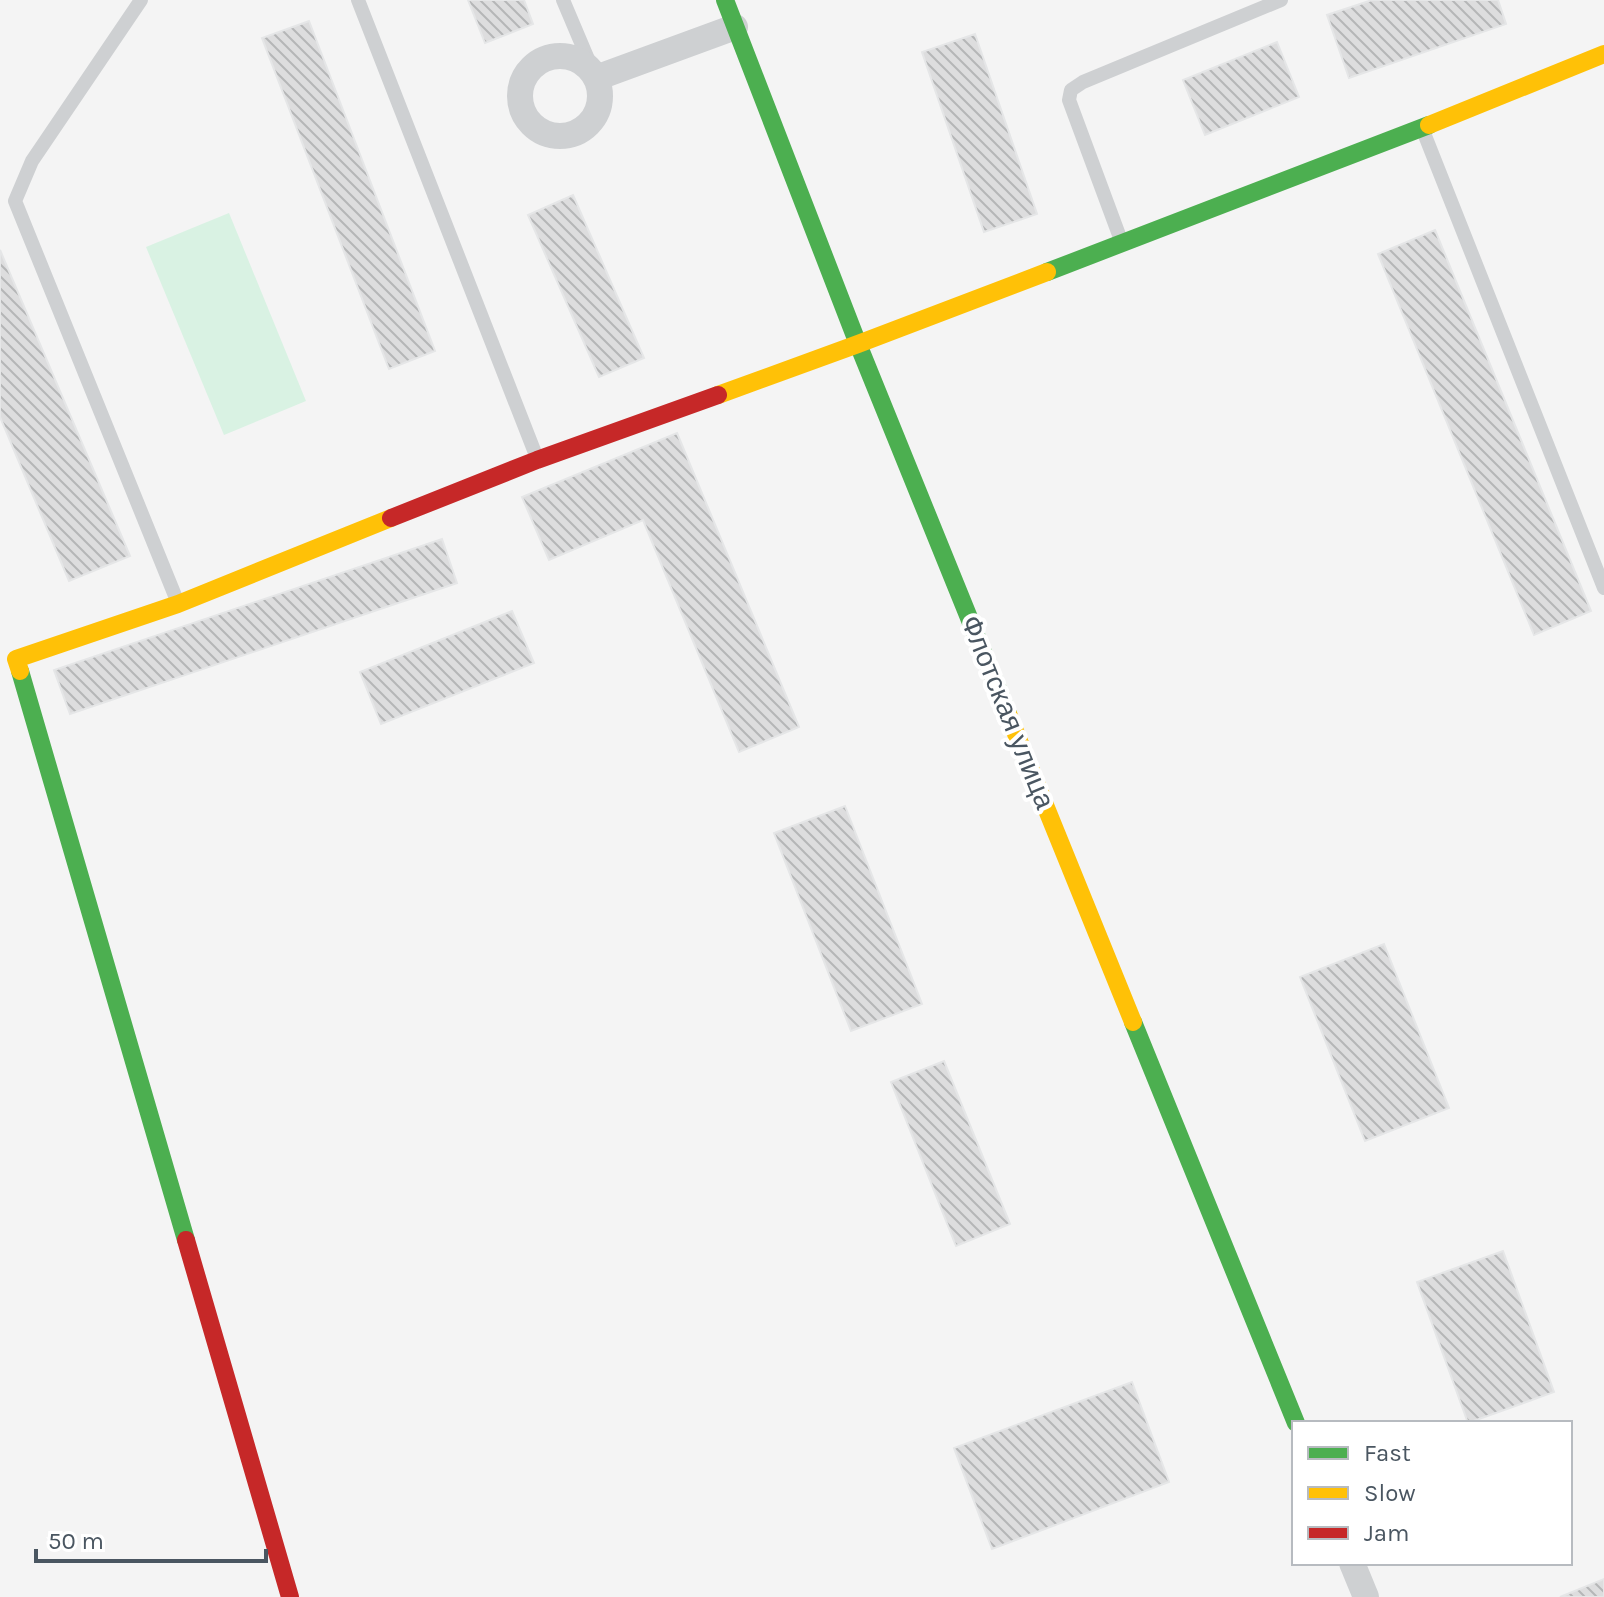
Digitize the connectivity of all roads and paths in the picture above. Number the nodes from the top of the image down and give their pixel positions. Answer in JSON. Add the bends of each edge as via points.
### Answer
{"nodes":[{"id":1,"x":141,"y":0,"type":"edge"},
{"id":2,"x":358,"y":0,"type":"edge"},
{"id":3,"x":563,"y":0,"type":"edge"},
{"id":4,"x":725,"y":0,"type":"edge"},
{"id":5,"x":1281,"y":0,"type":"edge"},
{"id":6,"x":735,"y":27,"type":"junction"},
{"id":7,"x":1604,"y":54,"type":"edge"},
{"id":8,"x":596,"y":78,"type":"joint"},
{"id":9,"x":1422,"y":128,"type":"junction"},
{"id":10,"x":1122,"y":243,"type":"junction"},
{"id":11,"x":858,"y":344,"type":"junction"},
{"id":12,"x":537,"y":460,"type":"junction"},
{"id":13,"x":1604,"y":588,"type":"edge"},
{"id":14,"x":178,"y":604,"type":"junction"},
{"id":15,"x":1295,"y":1421,"type":"edge"},
{"id":16,"x":1353,"y":1565,"type":"edge"},
{"id":17,"x":290,"y":1597,"type":"edge"},
{"id":18,"x":1366,"y":1597,"type":"edge"}],
"edges":[{"from":1,"to":14,"type":"lane","via":[[32,161],[15,201]]},
{"from":2,"to":12,"type":"lane"},
{"from":3,"to":8,"type":"lane"},
{"from":4,"to":6,"type":"street","name":"Флотская улица"},
{"from":5,"to":10,"type":"lane","via":[[1071,90],[1069,100]]},
{"from":6,"to":8,"type":"street"},
{"from":6,"to":11,"type":"street","name":"Флотская улица"},
{"from":7,"to":9,"type":"street"},
{"from":9,"to":10,"type":"street"},
{"from":9,"to":13,"type":"lane"},
{"from":10,"to":11,"type":"street"},
{"from":11,"to":12,"type":"street"},
{"from":11,"to":15,"type":"street","name":"Флотская улица"},
{"from":12,"to":14,"type":"street"},
{"from":14,"to":17,"type":"street","via":[[16,659]]},
{"from":16,"to":18,"type":"street"}]}
